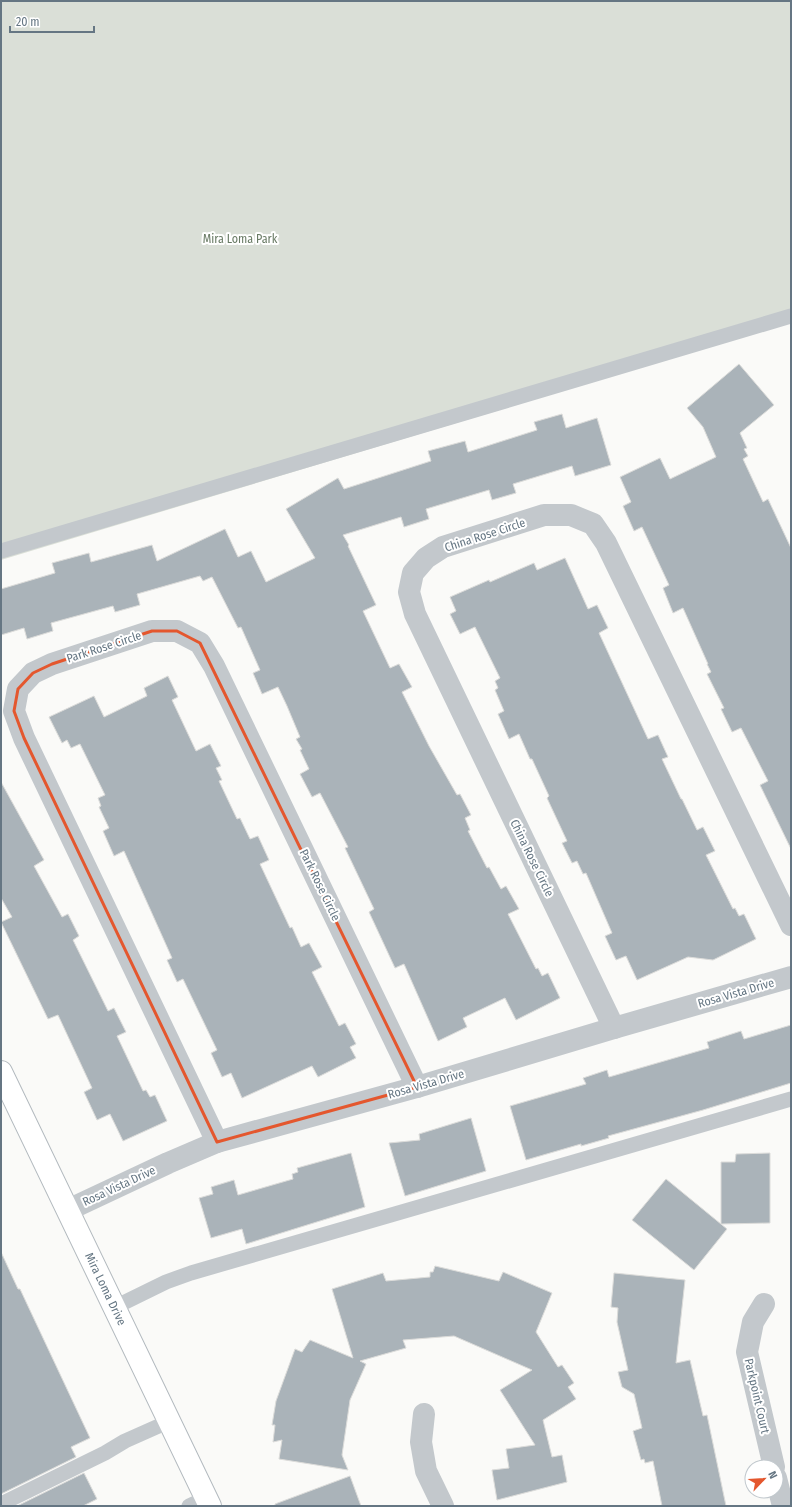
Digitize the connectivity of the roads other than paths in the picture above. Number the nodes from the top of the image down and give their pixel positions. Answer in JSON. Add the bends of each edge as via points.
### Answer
{"nodes":[{"id":1,"x":791,"y":316,"type":"edge"},
{"id":2,"x":1,"y":551,"type":"edge"},
{"id":3,"x":791,"y":925,"type":"edge"},
{"id":4,"x":791,"y":977,"type":"edge"},
{"id":5,"x":614,"y":1028,"type":"junction"},
{"id":6,"x":1,"y":1072,"type":"edge"},
{"id":7,"x":417,"y":1087,"type":"junction"},
{"id":8,"x":791,"y":1099,"type":"edge"},
{"id":9,"x":217,"y":1142,"type":"junction"},
{"id":10,"x":68,"y":1210,"type":"junction"},
{"id":11,"x":764,"y":1304,"type":"dead end"},
{"id":12,"x":115,"y":1307,"type":"junction"},
{"id":13,"x":424,"y":1414,"type":"dead end"},
{"id":14,"x":170,"y":1421,"type":"junction"},
{"id":15,"x":772,"y":1459,"type":"edge"},
{"id":16,"x":202,"y":1503,"type":"edge"},
{"id":17,"x":1,"y":1504,"type":"edge"},
{"id":18,"x":443,"y":1506,"type":"edge"}],
"edges":[{"from":1,"to":2,"type":"lane"},
{"from":3,"to":5,"type":"street","name":"China Rose Circle","via":[[606,543],[593,524],[571,515],[544,515],[444,547],[426,558],[413,573],[409,592],[415,614]]},
{"from":4,"to":5,"type":"street","name":"Rosa Vista Drive"},
{"from":5,"to":7,"type":"street","name":"Rosa Vista Drive"},
{"from":6,"to":10,"type":"main road","name":"Mira Loma Drive"},
{"from":7,"to":9,"type":"street","name":"Rosa Vista Drive"},
{"from":7,"to":9,"type":"street","name":"Park Rose Circle","via":[[214,666],[200,643],[177,631],[152,631],[52,664],[33,674],[18,689],[14,711],[24,738]]},
{"from":8,"to":12,"type":"lane","via":[[191,1273]]},
{"from":9,"to":10,"type":"street","name":"Rosa Vista Drive"},
{"from":10,"to":12,"type":"main road","name":"Mira Loma Drive"},
{"from":11,"to":15,"type":"street","name":"Parkpoint Court","via":[[753,1322],[747,1352]]},
{"from":12,"to":14,"type":"main road","name":"Mira Loma Drive"},
{"from":13,"to":18,"type":"street","via":[[421,1442],[426,1471]]},
{"from":14,"to":16,"type":"main road","name":"Mira Loma Drive"},
{"from":14,"to":17,"type":"lane"}]}
